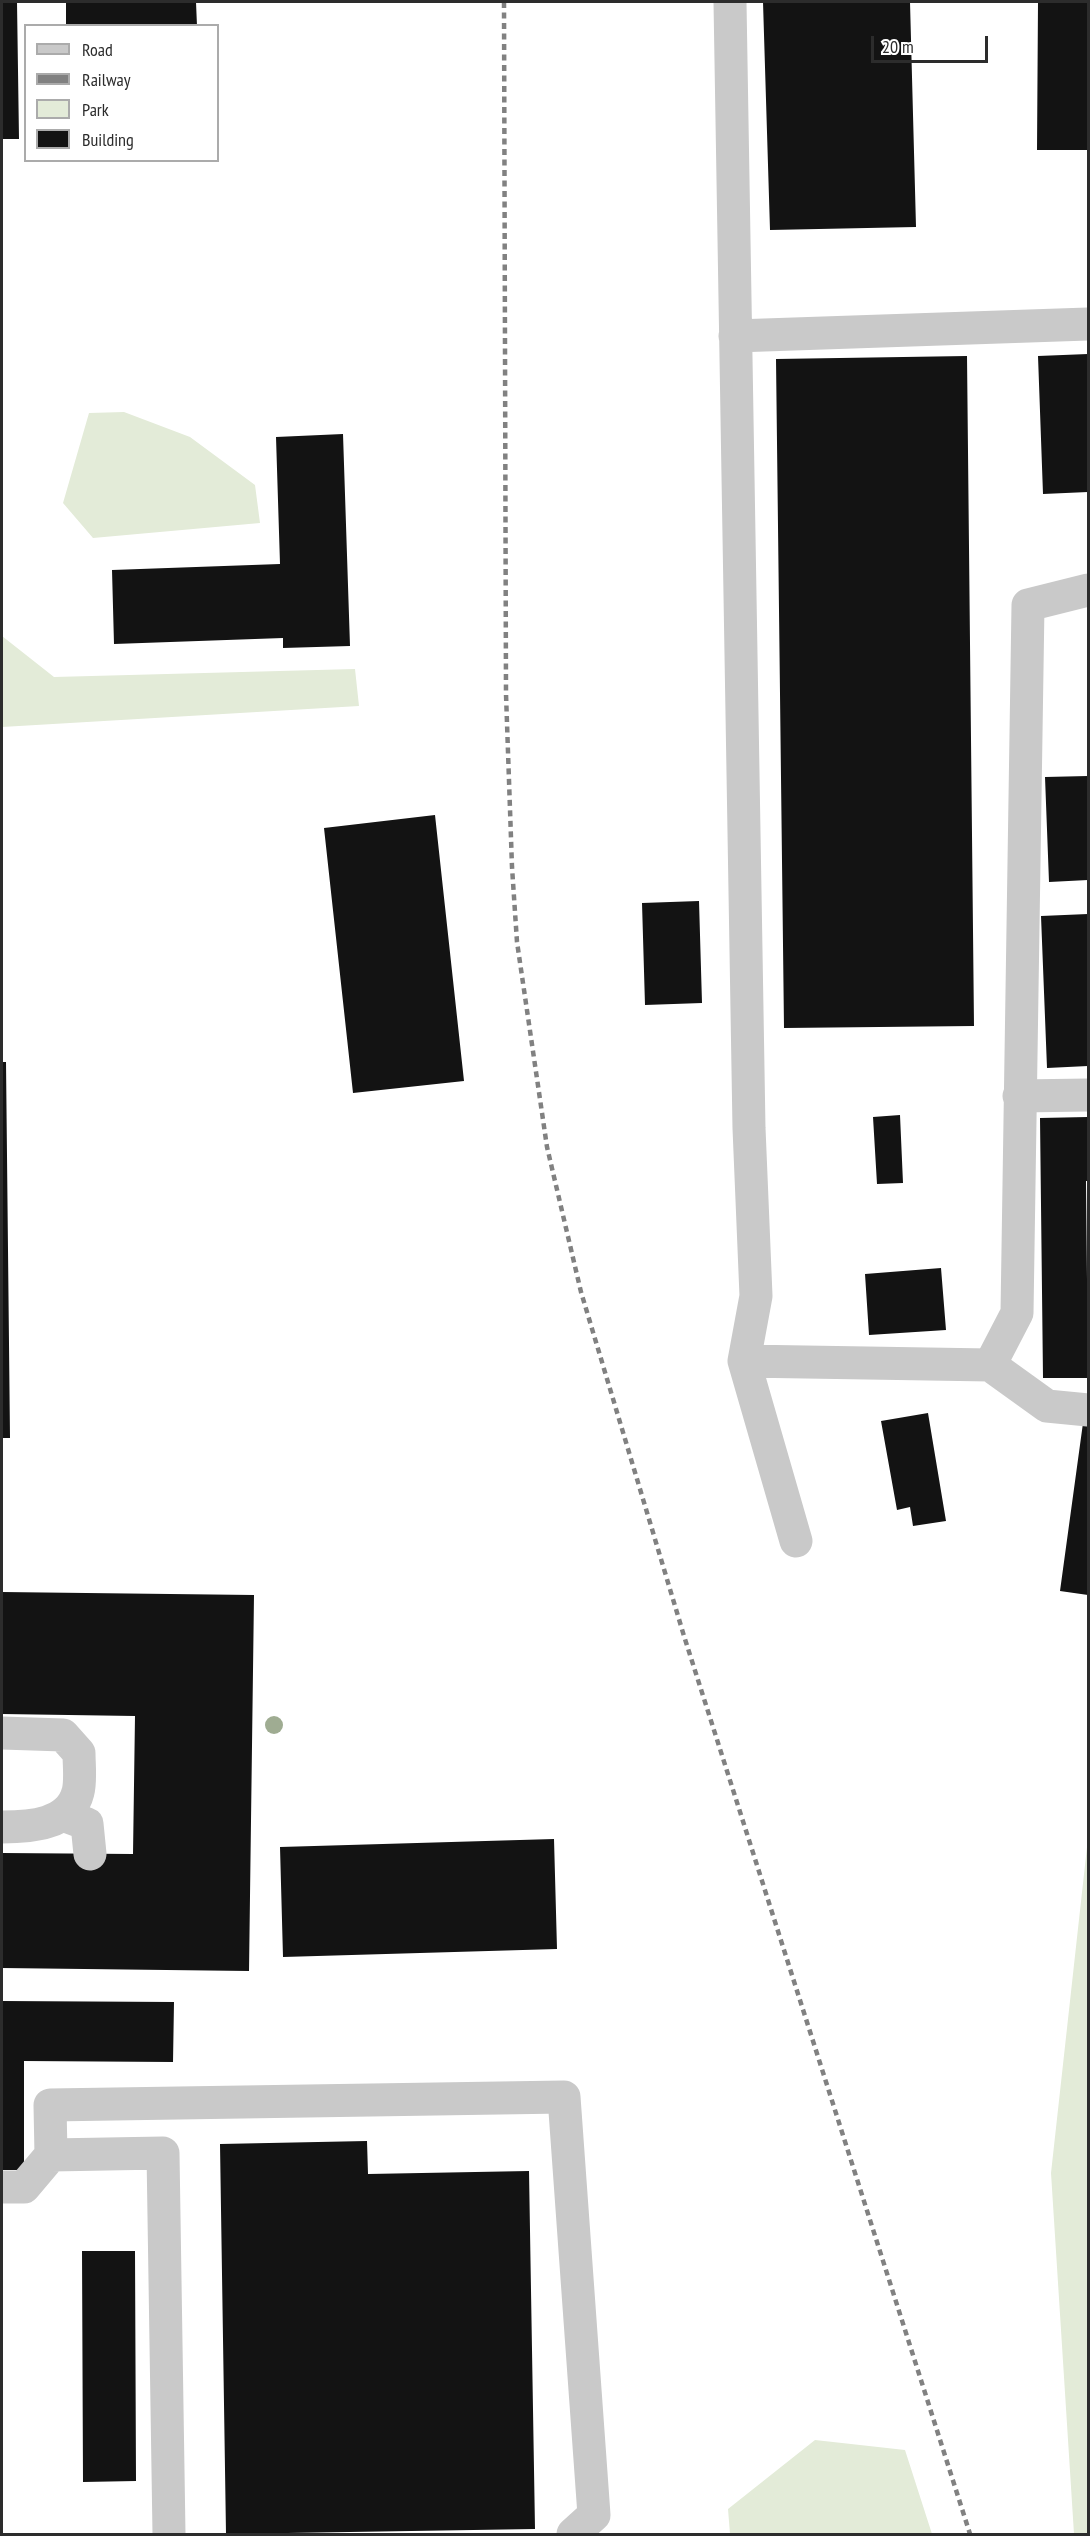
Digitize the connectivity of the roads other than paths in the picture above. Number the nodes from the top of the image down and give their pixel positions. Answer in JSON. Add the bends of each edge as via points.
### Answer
{"nodes":[{"id":1,"x":730,"y":2,"type":"edge"},
{"id":2,"x":1089,"y":324,"type":"edge"},
{"id":3,"x":735,"y":336,"type":"junction"},
{"id":4,"x":1089,"y":590,"type":"edge"},
{"id":5,"x":1089,"y":1095,"type":"edge"},
{"id":6,"x":1019,"y":1096,"type":"junction"},
{"id":7,"x":744,"y":1361,"type":"junction"},
{"id":8,"x":990,"y":1365,"type":"junction"},
{"id":9,"x":1089,"y":1410,"type":"edge"},
{"id":10,"x":796,"y":1541,"type":"dead end"},
{"id":11,"x":2,"y":1733,"type":"edge"},
{"id":12,"x":63,"y":1815,"type":"junction"},
{"id":13,"x":2,"y":1827,"type":"edge"},
{"id":14,"x":90,"y":1854,"type":"dead end"},
{"id":15,"x":51,"y":2155,"type":"junction"},
{"id":16,"x":2,"y":2187,"type":"edge"},
{"id":17,"x":169,"y":2535,"type":"edge"},
{"id":18,"x":573,"y":2535,"type":"edge"}],
"edges":[{"from":1,"to":3,"type":"lane"},
{"from":2,"to":3,"type":"lane"},
{"from":3,"to":7,"type":"lane","via":[[749,1128],[756,1296]]},
{"from":4,"to":6,"type":"lane","via":[[1028,605]]},
{"from":5,"to":6,"type":"lane"},
{"from":6,"to":8,"type":"lane","via":[[1017,1313]]},
{"from":7,"to":8,"type":"lane"},
{"from":7,"to":10,"type":"lane"},
{"from":8,"to":9,"type":"lane","via":[[1047,1406]]},
{"from":11,"to":12,"type":"lane","via":[[63,1735],[79,1753],[78,1793]]},
{"from":12,"to":13,"type":"lane","via":[[32,1827]]},
{"from":12,"to":14,"type":"lane","via":[[87,1824]]},
{"from":15,"to":16,"type":"lane","via":[[24,2187]]},
{"from":15,"to":17,"type":"lane","via":[[163,2153]]},
{"from":15,"to":18,"type":"lane","via":[[51,2105],[564,2097],[594,2515]]}]}
